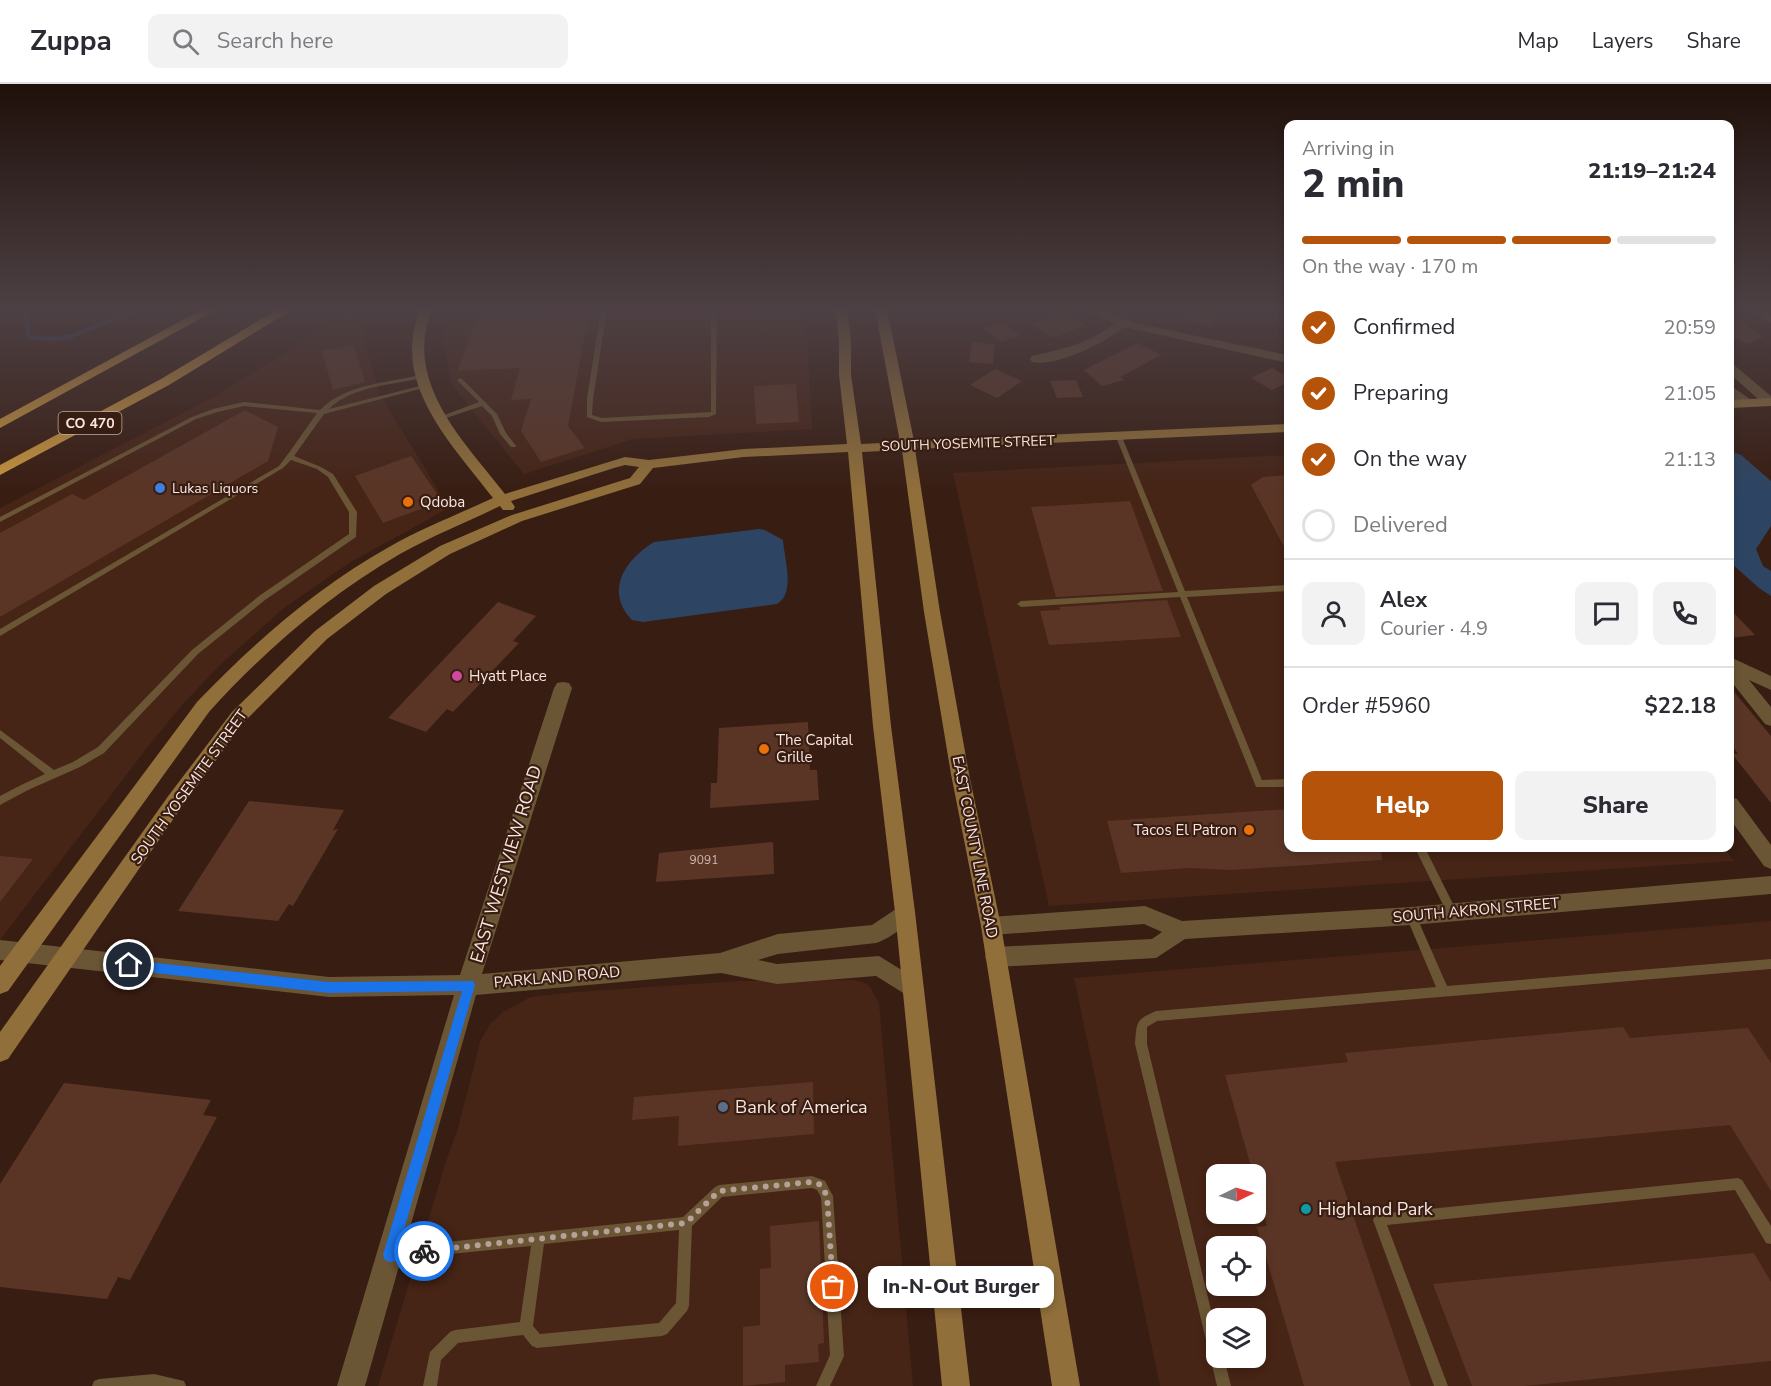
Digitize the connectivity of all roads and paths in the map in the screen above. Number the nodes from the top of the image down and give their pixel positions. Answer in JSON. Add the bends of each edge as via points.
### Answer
{"nodes":[{"id":1,"x":100,"y":370,"type":"edge"},
{"id":2,"x":185,"y":370,"type":"edge"},
{"id":3,"x":421,"y":370,"type":"edge"},
{"id":4,"x":595,"y":370,"type":"edge"},
{"id":5,"x":714,"y":370,"type":"edge"},
{"id":6,"x":845,"y":370,"type":"edge"},
{"id":7,"x":893,"y":370,"type":"edge"},
{"id":8,"x":1734,"y":371,"type":"edge"},
{"id":9,"x":460,"y":380,"type":"dead end"},
{"id":10,"x":422,"y":382,"type":"junction"},
{"id":11,"x":1734,"y":392,"type":"edge"},
{"id":12,"x":1771,"y":402,"type":"edge"},
{"id":13,"x":483,"y":403,"type":"junction"},
{"id":14,"x":1746,"y":403,"type":"junction"},
{"id":15,"x":1734,"y":404,"type":"edge"},
{"id":16,"x":323,"y":412,"type":"junction"},
{"id":17,"x":441,"y":418,"type":"junction"},
{"id":18,"x":0,"y":424,"type":"edge"},
{"id":19,"x":1284,"y":428,"type":"edge"},
{"id":20,"x":1119,"y":437,"type":"junction"},
{"id":21,"x":513,"y":446,"type":"dead end"},
{"id":22,"x":908,"y":446,"type":"junction"},
{"id":23,"x":855,"y":447,"type":"junction"},
{"id":24,"x":290,"y":457,"type":"junction"},
{"id":25,"x":649,"y":464,"type":"junction"},
{"id":26,"x":0,"y":471,"type":"edge"},
{"id":27,"x":503,"y":499,"type":"junction"},
{"id":28,"x":517,"y":518,"type":"junction"},
{"id":29,"x":0,"y":520,"type":"edge"},
{"id":30,"x":1284,"y":588,"type":"edge"},
{"id":31,"x":1182,"y":595,"type":"junction"},
{"id":32,"x":1021,"y":604,"type":"dead end"},
{"id":33,"x":0,"y":633,"type":"edge"},
{"id":34,"x":1734,"y":665,"type":"edge"},
{"id":35,"x":1734,"y":674,"type":"edge"},
{"id":36,"x":1771,"y":684,"type":"edge"},
{"id":37,"x":563,"y":688,"type":"dead end"},
{"id":38,"x":1771,"y":719,"type":"edge"},
{"id":39,"x":0,"y":733,"type":"edge"},
{"id":40,"x":52,"y":774,"type":"junction"},
{"id":41,"x":1284,"y":783,"type":"edge"},
{"id":42,"x":0,"y":801,"type":"edge"},
{"id":43,"x":1734,"y":810,"type":"edge"},
{"id":44,"x":1422,"y":852,"type":"edge"},
{"id":45,"x":1771,"y":860,"type":"edge"},
{"id":46,"x":1771,"y":885,"type":"edge"},
{"id":47,"x":905,"y":912,"type":"junction"},
{"id":48,"x":1452,"y":912,"type":"junction"},
{"id":49,"x":1411,"y":916,"type":"junction"},
{"id":50,"x":991,"y":926,"type":"junction"},
{"id":51,"x":1181,"y":930,"type":"junction"},
{"id":52,"x":0,"y":950,"type":"edge"},
{"id":53,"x":23,"y":953,"type":"junction"},
{"id":54,"x":996,"y":957,"type":"junction"},
{"id":55,"x":66,"y":958,"type":"junction"},
{"id":56,"x":720,"y":963,"type":"junction"},
{"id":57,"x":1771,"y":964,"type":"edge"},
{"id":58,"x":0,"y":984,"type":"edge"},
{"id":59,"x":469,"y":985,"type":"junction"},
{"id":60,"x":913,"y":989,"type":"junction"},
{"id":61,"x":1444,"y":992,"type":"junction"},
{"id":62,"x":0,"y":1051,"type":"edge"},
{"id":63,"x":686,"y":1223,"type":"junction"},
{"id":64,"x":1771,"y":1238,"type":"edge"},
{"id":65,"x":538,"y":1239,"type":"junction"},
{"id":66,"x":390,"y":1255,"type":"junction"},
{"id":67,"x":1206,"y":1312,"type":"edge"},
{"id":68,"x":526,"y":1328,"type":"junction"},
{"id":69,"x":1220,"y":1368,"type":"edge"},
{"id":70,"x":99,"y":1386,"type":"edge"},
{"id":71,"x":179,"y":1386,"type":"edge"},
{"id":72,"x":351,"y":1386,"type":"edge"},
{"id":73,"x":430,"y":1386,"type":"edge"},
{"id":74,"x":823,"y":1386,"type":"edge"},
{"id":75,"x":956,"y":1386,"type":"edge"},
{"id":76,"x":1066,"y":1386,"type":"edge"},
{"id":77,"x":1224,"y":1386,"type":"edge"},
{"id":78,"x":1441,"y":1386,"type":"edge"}],
"edges":[{"from":1,"to":18,"type":"highway","number":"CO 470"},
{"from":2,"to":26,"type":"highway","number":"CO 470"},
{"from":3,"to":10,"type":"main road"},
{"from":4,"to":5,"type":"lane","via":[[590,416],[601,420],[714,413]]},
{"from":6,"to":23,"type":"main road"},
{"from":7,"to":22,"type":"main road","name":"EAST COUNTY LINE ROAD"},
{"from":8,"to":12,"type":"street"},
{"from":9,"to":13,"type":"lane"},
{"from":10,"to":16,"type":"lane"},
{"from":10,"to":16,"type":"lane","via":[[343,397]]},
{"from":10,"to":17,"type":"main road"},
{"from":11,"to":14,"type":"street"},
{"from":12,"to":14,"type":"main road"},
{"from":13,"to":17,"type":"lane"},
{"from":13,"to":21,"type":"lane"},
{"from":14,"to":15,"type":"main road"},
{"from":16,"to":24,"type":"lane"},
{"from":16,"to":29,"type":"lane","via":[[244,404],[215,410]]},
{"from":17,"to":27,"type":"main road"},
{"from":19,"to":20,"type":"main road","name":"SOUTH YOSEMITE STREET"},
{"from":20,"to":22,"type":"main road","name":"SOUTH YOSEMITE STREET"},
{"from":20,"to":31,"type":"lane"},
{"from":22,"to":23,"type":"main road","name":"SOUTH YOSEMITE STREET"},
{"from":22,"to":50,"type":"main road","name":"EAST COUNTY LINE ROAD","via":[[952,728]]},
{"from":23,"to":25,"type":"main road","name":"SOUTH YOSEMITE STREET","via":[[716,455]]},
{"from":23,"to":47,"type":"main road"},
{"from":24,"to":33,"type":"lane","via":[[272,472]]},
{"from":24,"to":40,"type":"lane","via":[[331,476],[353,512],[353,535],[262,598],[195,652],[101,750]]},
{"from":25,"to":27,"type":"main road","name":"SOUTH YOSEMITE STREET","via":[[625,461]]},
{"from":25,"to":28,"type":"main road","name":"SOUTH YOSEMITE STREET","via":[[634,481]]},
{"from":27,"to":28,"type":"main road"},
{"from":27,"to":53,"type":"main road","name":"SOUTH YOSEMITE STREET","via":[[429,532],[376,562],[323,598],[255,654],[203,707]]},
{"from":28,"to":55,"type":"main road","name":"SOUTH YOSEMITE STREET","via":[[445,550],[380,590],[329,629],[266,687],[213,750]]},
{"from":30,"to":31,"type":"lane"},
{"from":31,"to":32,"type":"lane"},
{"from":31,"to":41,"type":"lane","via":[[1259,784]]},
{"from":34,"to":36,"type":"street"},
{"from":35,"to":38,"type":"street"},
{"from":37,"to":59,"type":"street","name":"EAST WESTVIEW ROAD"},
{"from":39,"to":40,"type":"lane"},
{"from":40,"to":42,"type":"lane"},
{"from":43,"to":45,"type":"street"},
{"from":44,"to":48,"type":"lane"},
{"from":46,"to":48,"type":"street","name":"SOUTH AKRON STREET"},
{"from":47,"to":56,"type":"street","name":"PARKLAND ROAD","via":[[876,934],[778,944]]},
{"from":47,"to":60,"type":"main road"},
{"from":48,"to":49,"type":"street","name":"SOUTH AKRON STREET"},
{"from":49,"to":51,"type":"street","name":"SOUTH AKRON STREET"},
{"from":49,"to":61,"type":"lane"},
{"from":50,"to":51,"type":"street","name":"SOUTH AKRON STREET","via":[[1145,915]]},
{"from":50,"to":54,"type":"main road","name":"EAST COUNTY LINE ROAD"},
{"from":51,"to":54,"type":"street","via":[[1156,948]]},
{"from":52,"to":53,"type":"street","name":"PARKLAND ROAD"},
{"from":53,"to":55,"type":"street","name":"PARKLAND ROAD"},
{"from":53,"to":58,"type":"main road","name":"SOUTH YOSEMITE STREET"},
{"from":54,"to":76,"type":"main road","name":"EAST COUNTY LINE ROAD"},
{"from":55,"to":59,"type":"street","name":"PARKLAND ROAD","via":[[329,987]]},
{"from":55,"to":62,"type":"main road","name":"SOUTH YOSEMITE STREET"},
{"from":56,"to":59,"type":"street","name":"PARKLAND ROAD"},
{"from":56,"to":60,"type":"street","name":"PARKLAND ROAD","via":[[777,974],[879,966]]},
{"from":57,"to":61,"type":"lane"},
{"from":59,"to":66,"type":"street","name":"EAST WESTVIEW ROAD"},
{"from":60,"to":75,"type":"main road"},
{"from":61,"to":67,"type":"lane","via":[[1156,1016],[1142,1024],[1141,1044]]},
{"from":63,"to":65,"type":"lane"},
{"from":63,"to":68,"type":"lane","via":[[682,1306],[662,1329],[537,1341]]},
{"from":63,"to":74,"type":"lane","via":[[719,1191],[812,1182],[821,1185],[827,1196],[837,1356]]},
{"from":64,"to":78,"type":"lane","via":[[1738,1184],[1379,1220]]},
{"from":65,"to":66,"type":"lane"},
{"from":65,"to":68,"type":"lane"},
{"from":66,"to":72,"type":"street","name":"EAST WESTVIEW ROAD"},
{"from":68,"to":73,"type":"lane","via":[[455,1337],[435,1357]]},
{"from":69,"to":77,"type":"lane"},
{"from":70,"to":71,"type":"lane","via":[[154,1382]]}]}
